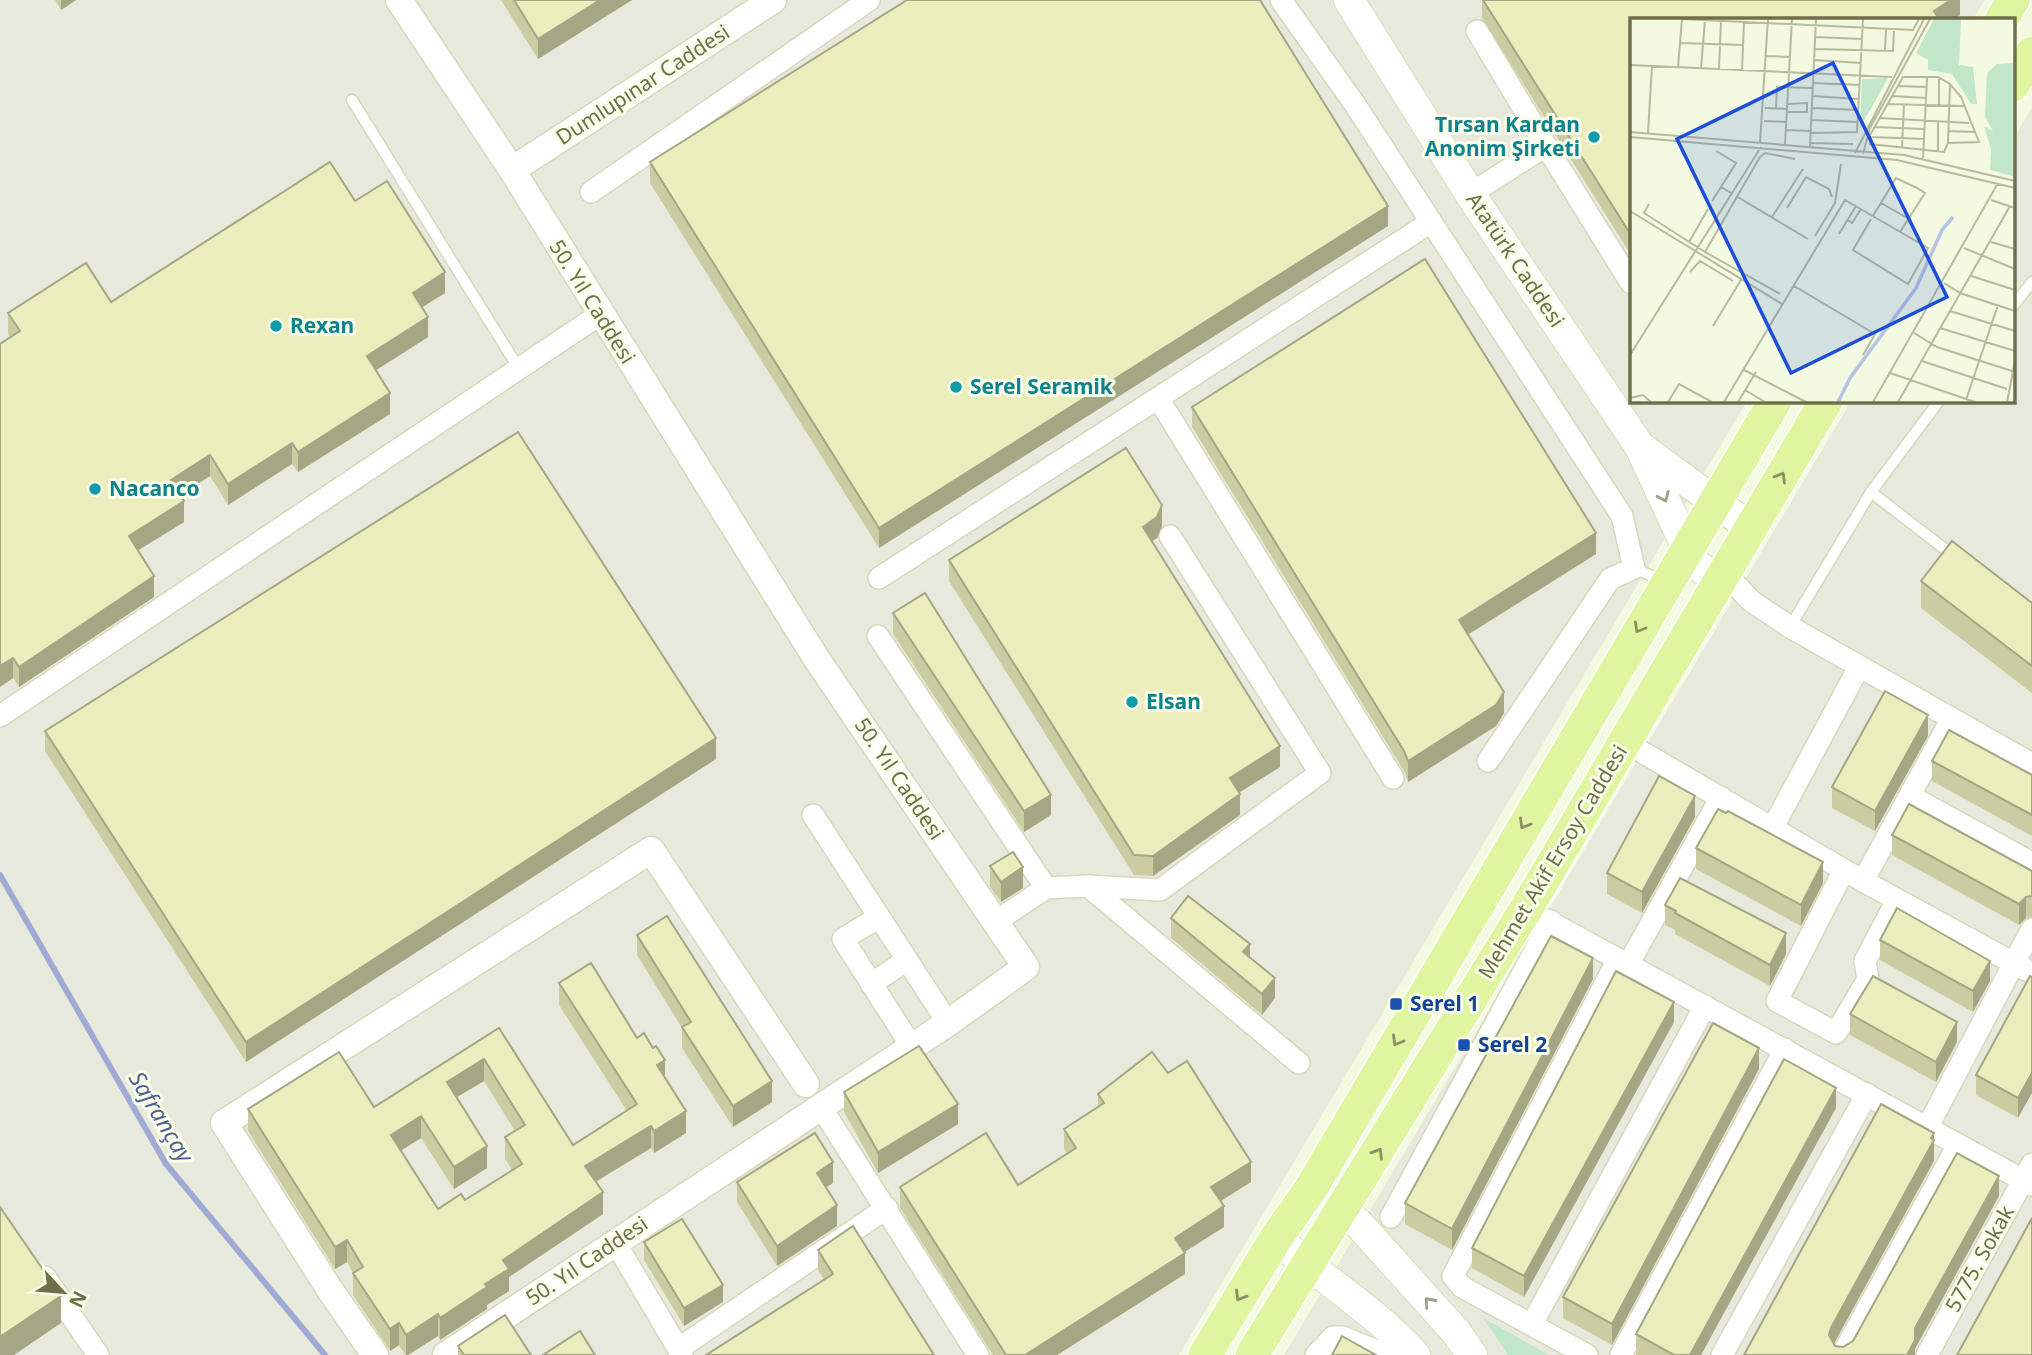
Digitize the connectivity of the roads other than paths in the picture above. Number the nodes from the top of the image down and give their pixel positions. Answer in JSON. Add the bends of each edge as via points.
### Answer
{"nodes":[{"id":1,"x":399,"y":0,"type":"edge"},
{"id":2,"x":773,"y":0,"type":"edge"},
{"id":3,"x":869,"y":0,"type":"edge"},
{"id":4,"x":1281,"y":0,"type":"edge"},
{"id":5,"x":1349,"y":0,"type":"edge"},
{"id":6,"x":2013,"y":0,"type":"edge"},
{"id":7,"x":2003,"y":18,"type":"edge"},
{"id":8,"x":1476,"y":31,"type":"dead end"},
{"id":9,"x":2032,"y":53,"type":"edge"},
{"id":10,"x":2014,"y":83,"type":"edge"},
{"id":11,"x":352,"y":100,"type":"dead end"},
{"id":12,"x":1546,"y":146,"type":"junction"},
{"id":13,"x":512,"y":170,"type":"junction"},
{"id":14,"x":590,"y":192,"type":"dead end"},
{"id":15,"x":1470,"y":194,"type":"junction"},
{"id":16,"x":1431,"y":222,"type":"junction"},
{"id":17,"x":1630,"y":281,"type":"edge"},
{"id":18,"x":2032,"y":282,"type":"edge"},
{"id":19,"x":2014,"y":305,"type":"edge"},
{"id":20,"x":599,"y":314,"type":"junction"},
{"id":21,"x":519,"y":369,"type":"junction"},
{"id":22,"x":1158,"y":398,"type":"junction"},
{"id":23,"x":1774,"y":402,"type":"edge"},
{"id":24,"x":1825,"y":402,"type":"edge"},
{"id":25,"x":1937,"y":402,"type":"edge"},
{"id":26,"x":1640,"y":447,"type":"junction"},
{"id":27,"x":1871,"y":492,"type":"junction"},
{"id":28,"x":1715,"y":501,"type":"junction"},
{"id":29,"x":1170,"y":536,"type":"dead end"},
{"id":30,"x":1746,"y":536,"type":"junction"},
{"id":31,"x":1687,"y":548,"type":"junction"},
{"id":32,"x":1962,"y":562,"type":"edge"},
{"id":33,"x":1634,"y":568,"type":"junction"},
{"id":34,"x":1725,"y":573,"type":"junction"},
{"id":35,"x":880,"y":578,"type":"dead end"},
{"id":36,"x":1665,"y":583,"type":"junction"},
{"id":37,"x":1790,"y":627,"type":"junction"},
{"id":38,"x":878,"y":636,"type":"dead end"},
{"id":39,"x":1859,"y":667,"type":"junction"},
{"id":40,"x":0,"y":716,"type":"edge"},
{"id":41,"x":1951,"y":720,"type":"junction"},
{"id":42,"x":1625,"y":742,"type":"junction"},
{"id":43,"x":1488,"y":761,"type":"dead end"},
{"id":44,"x":2032,"y":764,"type":"edge"},
{"id":45,"x":1393,"y":778,"type":"dead end"},
{"id":46,"x":1910,"y":796,"type":"junction"},
{"id":47,"x":1721,"y":797,"type":"junction"},
{"id":48,"x":813,"y":815,"type":"dead end"},
{"id":49,"x":1773,"y":827,"type":"junction"},
{"id":50,"x":2032,"y":863,"type":"edge"},
{"id":51,"x":1844,"y":870,"type":"junction"},
{"id":52,"x":1675,"y":881,"type":"junction"},
{"id":53,"x":1863,"y":881,"type":"junction"},
{"id":54,"x":1088,"y":886,"type":"junction"},
{"id":55,"x":1046,"y":888,"type":"junction"},
{"id":56,"x":1699,"y":893,"type":"edge"},
{"id":57,"x":1897,"y":900,"type":"junction"},
{"id":58,"x":1538,"y":915,"type":"junction"},
{"id":59,"x":879,"y":917,"type":"junction"},
{"id":60,"x":995,"y":922,"type":"junction"},
{"id":61,"x":2032,"y":929,"type":"edge"},
{"id":62,"x":1781,"y":936,"type":"edge"},
{"id":63,"x":1805,"y":948,"type":"junction"},
{"id":64,"x":907,"y":960,"type":"junction"},
{"id":65,"x":1623,"y":962,"type":"junction"},
{"id":66,"x":2023,"y":968,"type":"edge"},
{"id":67,"x":1868,"y":979,"type":"junction"},
{"id":68,"x":871,"y":984,"type":"junction"},
{"id":69,"x":1891,"y":992,"type":"edge"},
{"id":70,"x":1705,"y":1006,"type":"junction"},
{"id":71,"x":948,"y":1023,"type":"junction"},
{"id":72,"x":1951,"y":1024,"type":"edge"},
{"id":73,"x":1975,"y":1037,"type":"junction"},
{"id":74,"x":912,"y":1047,"type":"junction"},
{"id":75,"x":1785,"y":1049,"type":"junction"},
{"id":76,"x":1299,"y":1063,"type":"dead end"},
{"id":77,"x":806,"y":1084,"type":"dead end"},
{"id":78,"x":1867,"y":1094,"type":"junction"},
{"id":79,"x":821,"y":1107,"type":"junction"},
{"id":80,"x":1927,"y":1128,"type":"junction"},
{"id":81,"x":1958,"y":1145,"type":"junction"},
{"id":82,"x":2029,"y":1177,"type":"edge"},
{"id":83,"x":1310,"y":1190,"type":"junction"},
{"id":84,"x":887,"y":1208,"type":"junction"},
{"id":85,"x":1342,"y":1211,"type":"junction"},
{"id":86,"x":1391,"y":1217,"type":"dead end"},
{"id":87,"x":1276,"y":1238,"type":"junction"},
{"id":88,"x":615,"y":1241,"type":"junction"},
{"id":89,"x":34,"y":1259,"type":"edge"},
{"id":90,"x":1308,"y":1267,"type":"junction"},
{"id":91,"x":1532,"y":1325,"type":"junction"},
{"id":92,"x":680,"y":1352,"type":"edge"},
{"id":93,"x":98,"y":1355,"type":"edge"},
{"id":94,"x":375,"y":1355,"type":"edge"},
{"id":95,"x":446,"y":1355,"type":"edge"},
{"id":96,"x":978,"y":1355,"type":"edge"},
{"id":97,"x":1205,"y":1355,"type":"edge"},
{"id":98,"x":1252,"y":1355,"type":"edge"},
{"id":99,"x":1317,"y":1355,"type":"edge"},
{"id":100,"x":1386,"y":1355,"type":"edge"},
{"id":101,"x":1415,"y":1355,"type":"edge"},
{"id":102,"x":1472,"y":1355,"type":"edge"},
{"id":103,"x":1587,"y":1355,"type":"edge"},
{"id":104,"x":1622,"y":1355,"type":"edge"},
{"id":105,"x":1722,"y":1355,"type":"edge"},
{"id":106,"x":1842,"y":1355,"type":"edge"},
{"id":107,"x":1927,"y":1355,"type":"edge"}],
"edges":[{"from":1,"to":13,"type":"street","name":"50. Yıl Caddesi"},
{"from":2,"to":13,"type":"street","name":"Dumlupınar Caddesi"},
{"from":3,"to":14,"type":"street"},
{"from":4,"to":16,"type":"street"},
{"from":5,"to":15,"type":"main road","name":"Atatürk Caddesi"},
{"from":6,"to":7,"type":"main road"},
{"from":8,"to":12,"type":"street"},
{"from":9,"to":10,"type":"main road"},
{"from":11,"to":21,"type":"lane"},
{"from":12,"to":15,"type":"street"},
{"from":12,"to":17,"type":"street"},
{"from":13,"to":20,"type":"street","name":"50. Yıl Caddesi"},
{"from":15,"to":26,"type":"main road","name":"Atatürk Caddesi"},
{"from":16,"to":22,"type":"street"},
{"from":16,"to":33,"type":"street","via":[[1622,516]]},
{"from":18,"to":19,"type":"lane"},
{"from":20,"to":21,"type":"street"},
{"from":20,"to":60,"type":"street","name":"50. Yıl Caddesi","via":[[816,658]]},
{"from":21,"to":40,"type":"street"},
{"from":22,"to":35,"type":"street"},
{"from":22,"to":45,"type":"street"},
{"from":23,"to":28,"type":"main road","name":"Mehmet Akif Ersoy Caddesi"},
{"from":30,"to":24,"type":"main road","name":"Mehmet Akif Ersoy Caddesi","one_way":true},
{"from":25,"to":27,"type":"lane"},
{"from":26,"to":28,"type":"main road"},
{"from":26,"to":31,"type":"main road","one_way":true},
{"from":27,"to":32,"type":"lane"},
{"from":27,"to":37,"type":"lane"},
{"from":28,"to":30,"type":"main road","via":[[1740,520]]},
{"from":28,"to":31,"type":"main road","name":"Mehmet Akif Ersoy Caddesi"},
{"from":29,"to":54,"type":"street","via":[[1320,773],[1160,890]]},
{"from":30,"to":34,"type":"main road","name":"Mehmet Akif Ersoy Caddesi"},
{"from":31,"to":34,"type":"main road","via":[[1700,569]]},
{"from":31,"to":36,"type":"main road","name":"Mehmet Akif Ersoy Caddesi"},
{"from":33,"to":36,"type":"lane"},
{"from":33,"to":43,"type":"street","via":[[1610,579]]},
{"from":34,"to":37,"type":"street","via":[[1751,601]]},
{"from":34,"to":42,"type":"main road","name":"Mehmet Akif Ersoy Caddesi"},
{"from":36,"to":83,"type":"main road","name":"Mehmet Akif Ersoy Caddesi","one_way":true},
{"from":37,"to":39,"type":"street"},
{"from":38,"to":55,"type":"street"},
{"from":39,"to":41,"type":"street"},
{"from":39,"to":49,"type":"street"},
{"from":41,"to":44,"type":"street"},
{"from":41,"to":46,"type":"street"},
{"from":42,"to":47,"type":"street"},
{"from":42,"to":58,"type":"main road","name":"Mehmet Akif Ersoy Caddesi"},
{"from":46,"to":50,"type":"street"},
{"from":46,"to":53,"type":"street"},
{"from":47,"to":49,"type":"street"},
{"from":47,"to":52,"type":"street"},
{"from":48,"to":59,"type":"street"},
{"from":49,"to":51,"type":"street"},
{"from":51,"to":53,"type":"street"},
{"from":51,"to":63,"type":"street"},
{"from":52,"to":56,"type":"street"},
{"from":52,"to":65,"type":"street"},
{"from":53,"to":57,"type":"street"},
{"from":54,"to":55,"type":"street"},
{"from":54,"to":76,"type":"street"},
{"from":55,"to":60,"type":"street"},
{"from":57,"to":66,"type":"street"},
{"from":57,"to":67,"type":"street","via":[[1865,961]]},
{"from":58,"to":65,"type":"street"},
{"from":85,"to":58,"type":"main road","name":"Mehmet Akif Ersoy Caddesi","one_way":true},
{"from":58,"to":86,"type":"street"},
{"from":59,"to":64,"type":"street"},
{"from":59,"to":68,"type":"street","via":[[843,939]]},
{"from":60,"to":71,"type":"street","name":"50. Yıl Caddesi","via":[[1026,967]]},
{"from":61,"to":66,"type":"street"},
{"from":62,"to":63,"type":"street"},
{"from":63,"to":67,"type":"street","via":[[1777,1001],[1836,1032]]},
{"from":64,"to":68,"type":"street"},
{"from":64,"to":71,"type":"street"},
{"from":65,"to":70,"type":"street"},
{"from":65,"to":91,"type":"street","via":[[1453,1276],[1462,1287]]},
{"from":66,"to":73,"type":"street"},
{"from":67,"to":69,"type":"street"},
{"from":68,"to":74,"type":"street"},
{"from":70,"to":75,"type":"street"},
{"from":70,"to":91,"type":"street"},
{"from":71,"to":74,"type":"street","name":"50. Yıl Caddesi"},
{"from":72,"to":73,"type":"street"},
{"from":73,"to":80,"type":"street"},
{"from":74,"to":79,"type":"street","name":"50. Yıl Caddesi"},
{"from":75,"to":78,"type":"street"},
{"from":75,"to":104,"type":"street"},
{"from":77,"to":94,"type":"street","via":[[651,850],[630,863],[224,1123]]},
{"from":78,"to":80,"type":"street"},
{"from":78,"to":105,"type":"street"},
{"from":79,"to":84,"type":"street"},
{"from":79,"to":88,"type":"street","name":"50. Yıl Caddesi"},
{"from":80,"to":81,"type":"street"},
{"from":81,"to":82,"type":"street"},
{"from":81,"to":106,"type":"street"},
{"from":82,"to":107,"type":"street","name":"5775. Sokak"},
{"from":83,"to":85,"type":"main road"},
{"from":83,"to":87,"type":"main road","name":"Mehmet Akif Ersoy Caddesi"},
{"from":84,"to":92,"type":"street"},
{"from":84,"to":96,"type":"street"},
{"from":85,"to":90,"type":"main road","name":"Mehmet Akif Ersoy Caddesi"},
{"from":102,"to":85,"type":"main road","one_way":true,"via":[[1356,1221]]},
{"from":87,"to":90,"type":"main road"},
{"from":87,"to":97,"type":"main road","name":"Mehmet Akif Ersoy Caddesi","one_way":true},
{"from":88,"to":92,"type":"street"},
{"from":88,"to":95,"type":"street","name":"50. Yıl Caddesi"},
{"from":89,"to":93,"type":"street"},
{"from":90,"to":98,"type":"main road","name":"Mehmet Akif Ersoy Caddesi"},
{"from":90,"to":101,"type":"main road","via":[[1397,1335]]},
{"from":91,"to":103,"type":"street"},
{"from":99,"to":100,"type":"street","via":[[1333,1337]]}]}
